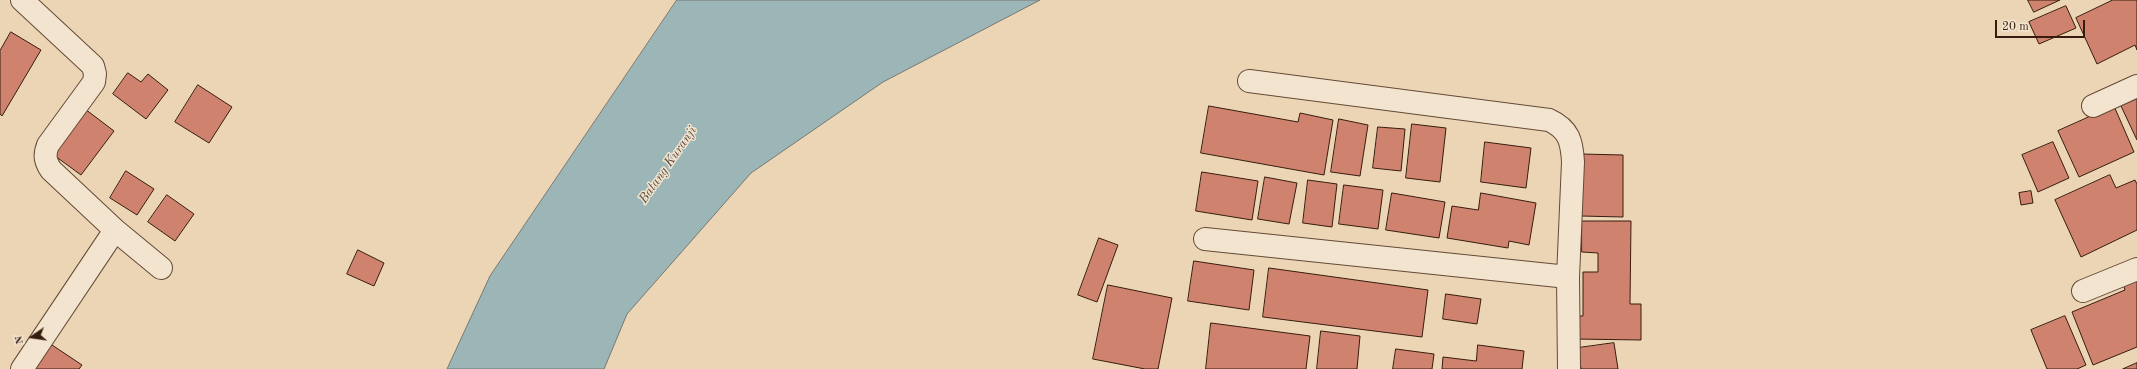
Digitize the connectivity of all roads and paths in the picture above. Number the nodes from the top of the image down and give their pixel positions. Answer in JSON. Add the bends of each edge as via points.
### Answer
{"nodes":[{"id":1,"x":22,"y":0,"type":"edge"},
{"id":2,"x":1249,"y":80,"type":"dead end"},
{"id":3,"x":2137,"y":86,"type":"edge"},
{"id":4,"x":2093,"y":106,"type":"dead end"},
{"id":5,"x":115,"y":230,"type":"junction"},
{"id":6,"x":1205,"y":239,"type":"dead end"},
{"id":7,"x":161,"y":268,"type":"dead end"},
{"id":8,"x":2137,"y":269,"type":"edge"},
{"id":9,"x":1568,"y":277,"type":"junction"},
{"id":10,"x":2082,"y":291,"type":"dead end"},
{"id":11,"x":22,"y":369,"type":"edge"},
{"id":12,"x":1570,"y":369,"type":"edge"}],
"edges":[{"from":1,"to":5,"type":"street","via":[[93,66],[94,82],[44,153],[51,170]]},
{"from":2,"to":9,"type":"street","via":[[1549,120],[1558,124],[1564,129],[1572,151]]},
{"from":3,"to":4,"type":"street"},
{"from":5,"to":7,"type":"street"},
{"from":5,"to":11,"type":"street"},
{"from":6,"to":9,"type":"street"},
{"from":8,"to":10,"type":"street"},
{"from":9,"to":12,"type":"street"}]}
